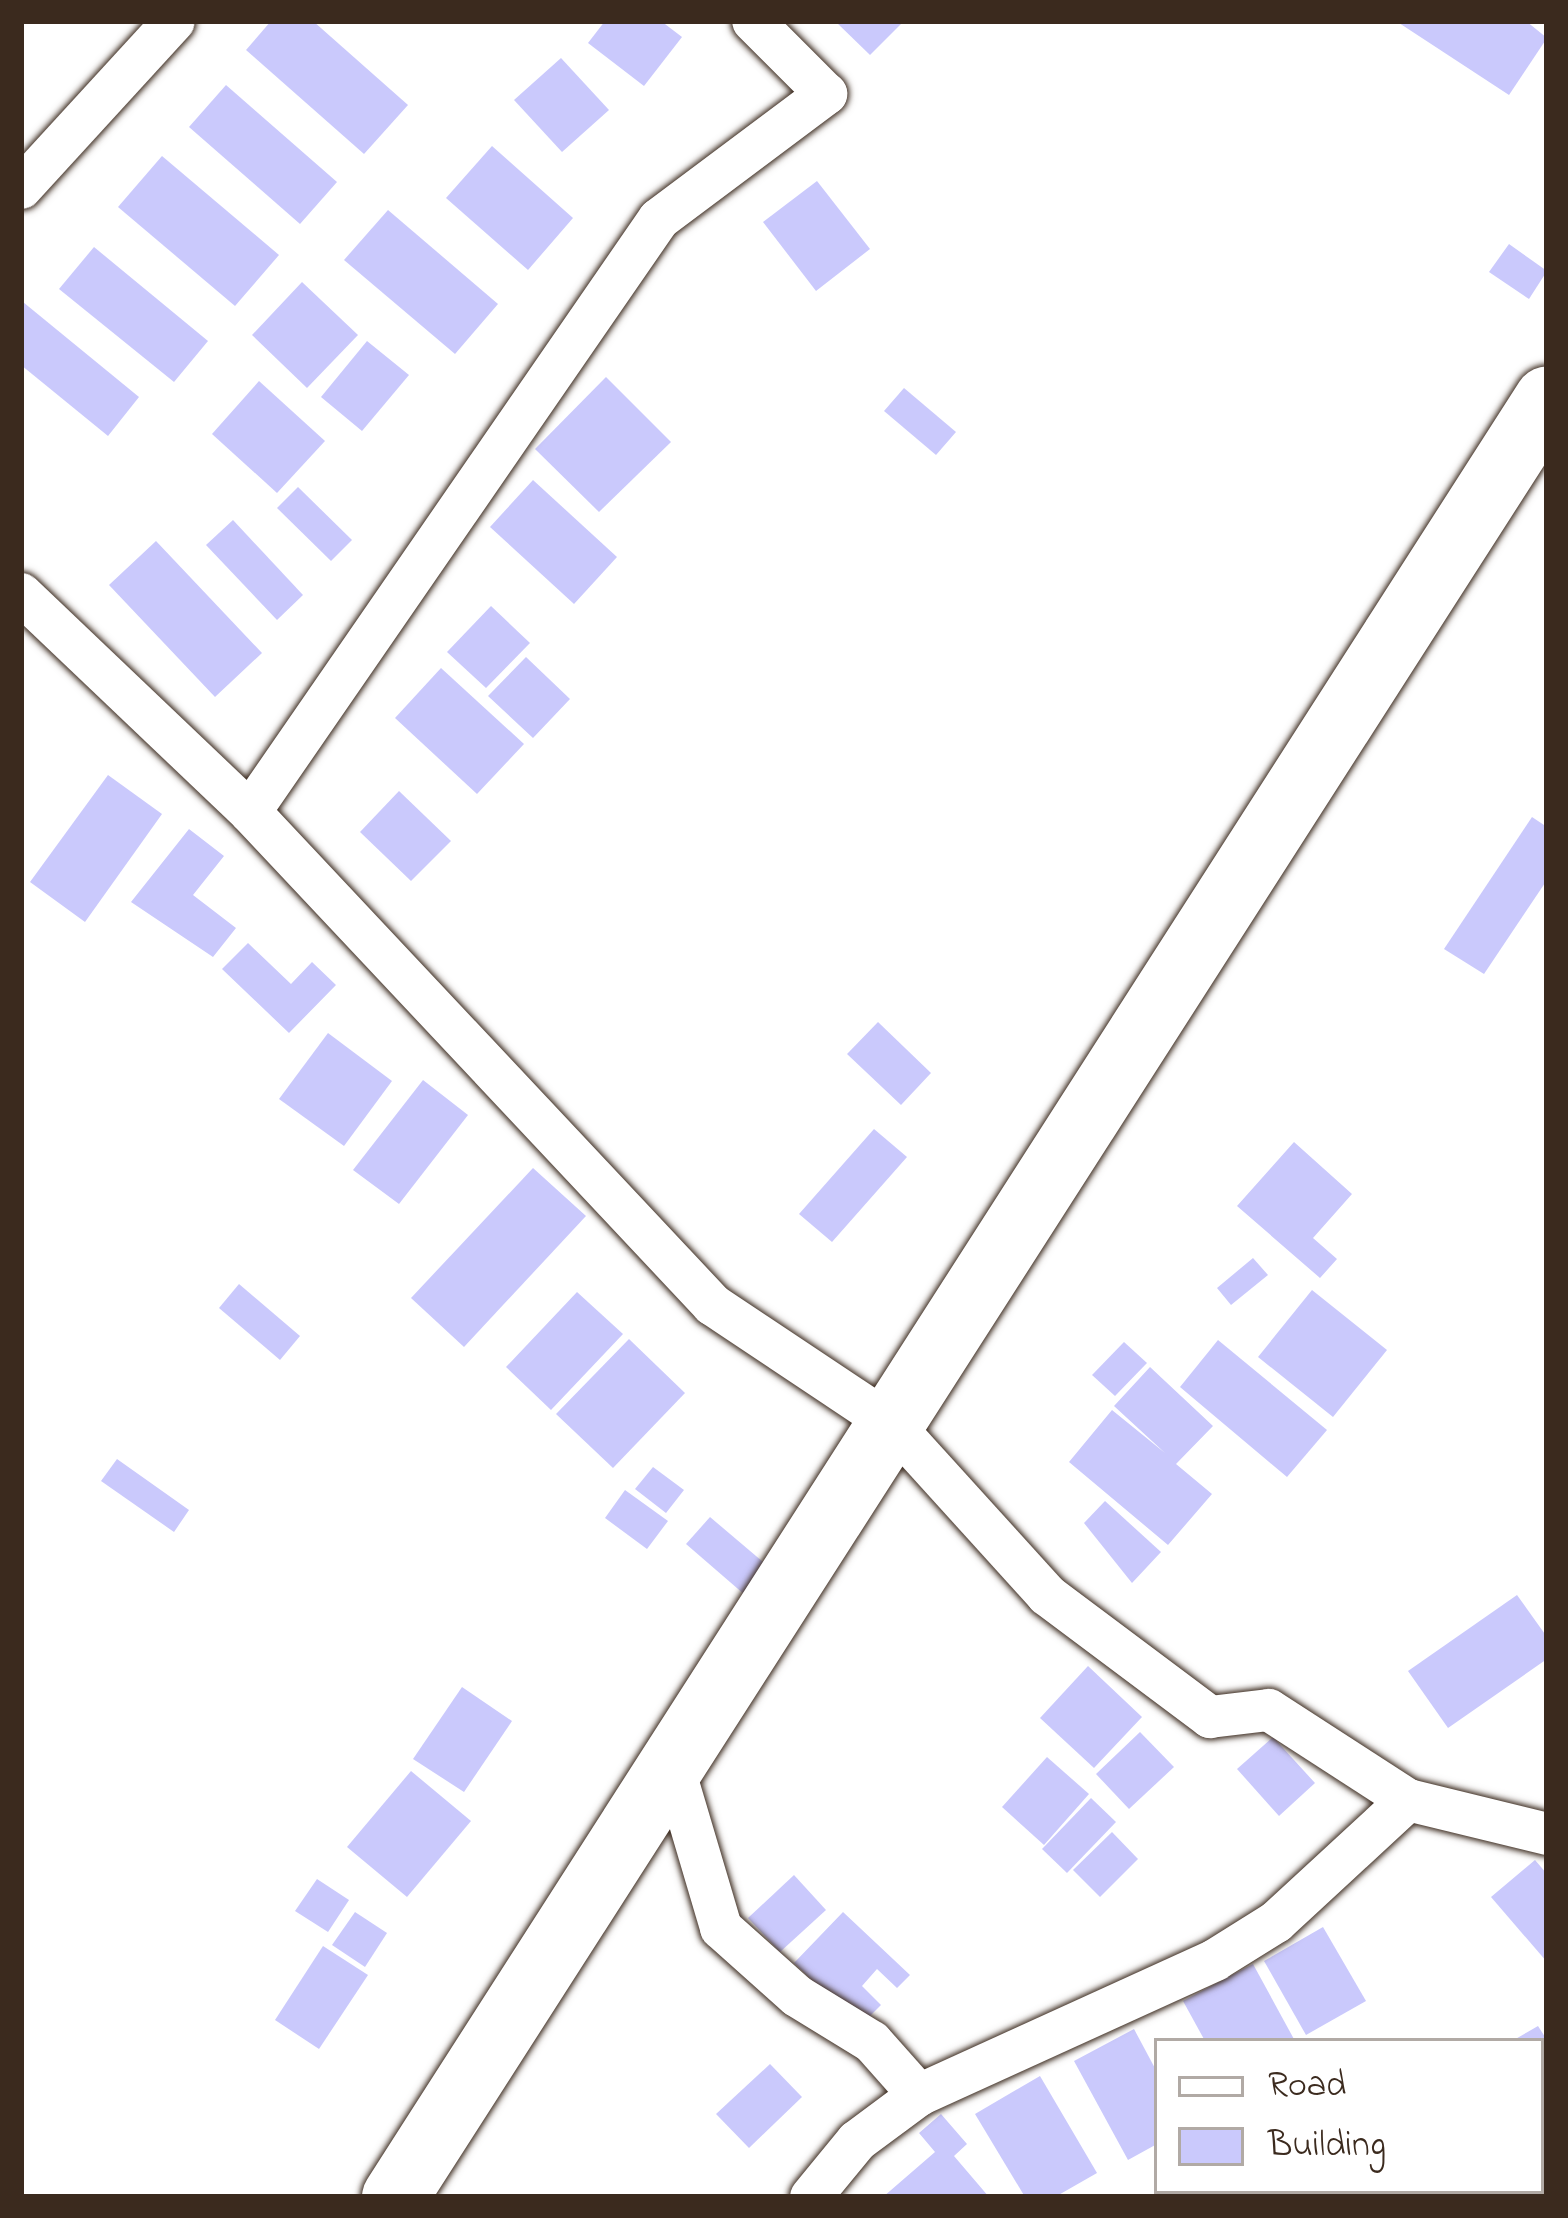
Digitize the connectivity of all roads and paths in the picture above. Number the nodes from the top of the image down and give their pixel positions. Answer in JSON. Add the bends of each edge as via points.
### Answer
{"nodes":[{"id":1,"x":174,"y":21,"type":"edge"},
{"id":2,"x":753,"y":21,"type":"edge"},
{"id":3,"x":21,"y":188,"type":"edge"},
{"id":4,"x":1547,"y":400,"type":"edge"},
{"id":5,"x":21,"y":594,"type":"edge"},
{"id":6,"x":250,"y":812,"type":"junction"},
{"id":7,"x":893,"y":1425,"type":"junction"},
{"id":8,"x":674,"y":1769,"type":"junction"},
{"id":9,"x":1408,"y":1800,"type":"junction"},
{"id":10,"x":1547,"y":1834,"type":"edge"},
{"id":11,"x":919,"y":2096,"type":"junction"},
{"id":12,"x":395,"y":2197,"type":"edge"},
{"id":13,"x":811,"y":2197,"type":"edge"}],
"edges":[{"from":1,"to":3,"type":"street"},
{"from":2,"to":6,"type":"street","via":[[826,94],[659,220]]},
{"from":4,"to":7,"type":"main road"},
{"from":5,"to":6,"type":"street"},
{"from":6,"to":7,"type":"street","via":[[713,1305]]},
{"from":7,"to":8,"type":"main road"},
{"from":7,"to":9,"type":"street","via":[[1047,1594],[1210,1717],[1269,1710]]},
{"from":8,"to":11,"type":"street","via":[[721,1928],[796,1996],[872,2042]]},
{"from":8,"to":12,"type":"main road"},
{"from":9,"to":10,"type":"street"},
{"from":9,"to":11,"type":"street","via":[[1310,1894],[1215,1960]]},
{"from":11,"to":13,"type":"street","via":[[857,2141]]}]}
